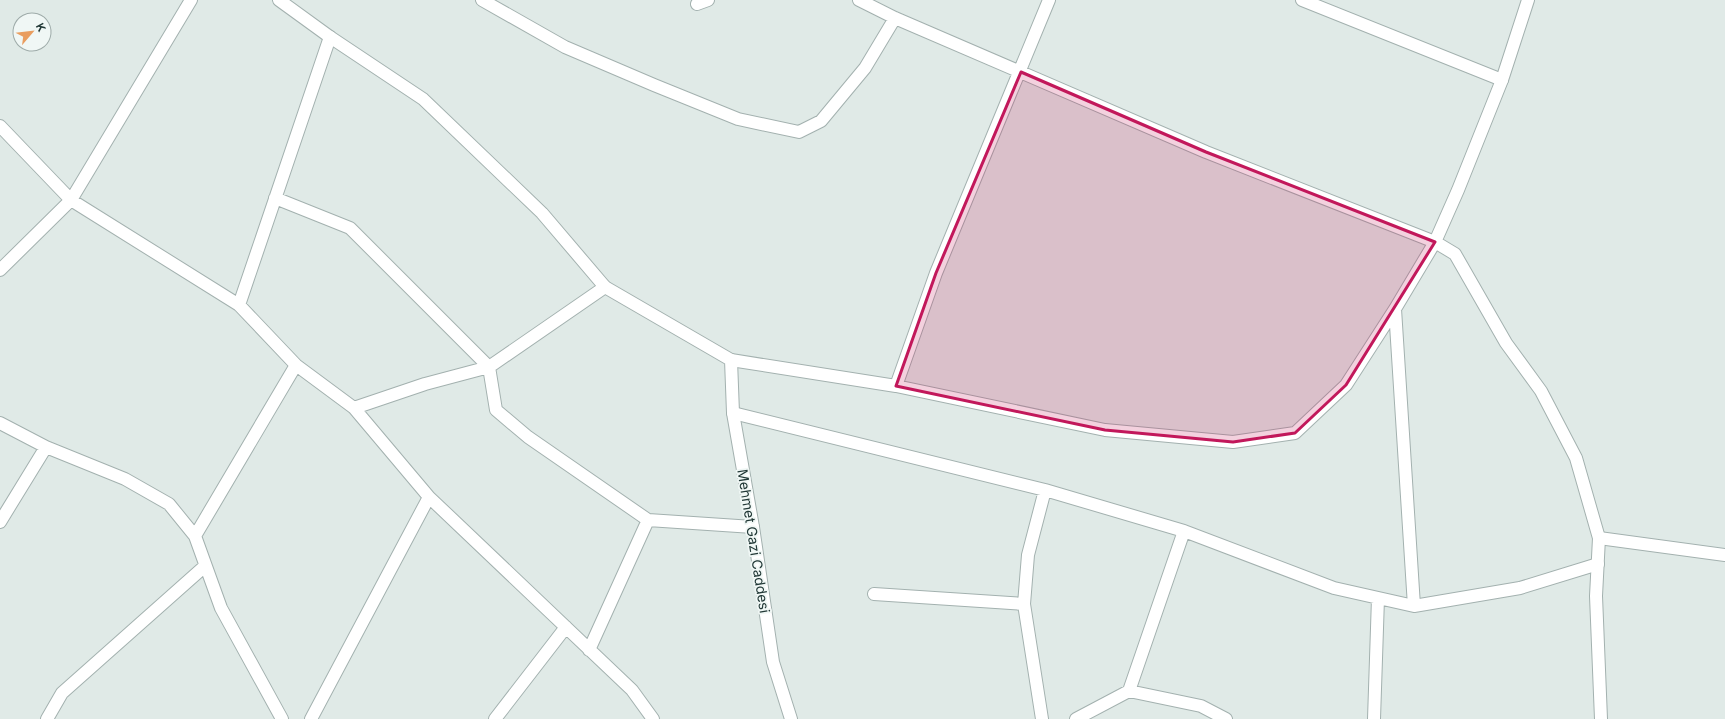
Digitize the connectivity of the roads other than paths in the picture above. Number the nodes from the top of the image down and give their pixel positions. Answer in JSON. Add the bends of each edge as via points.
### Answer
{"nodes":[{"id":1,"x":191,"y":0,"type":"edge"},
{"id":2,"x":279,"y":0,"type":"edge"},
{"id":3,"x":482,"y":0,"type":"edge"},
{"id":4,"x":859,"y":0,"type":"edge"},
{"id":5,"x":1050,"y":0,"type":"edge"},
{"id":6,"x":1302,"y":0,"type":"edge"},
{"id":7,"x":1528,"y":0,"type":"edge"},
{"id":8,"x":895,"y":18,"type":"junction"},
{"id":9,"x":330,"y":37,"type":"junction"},
{"id":10,"x":1021,"y":72,"type":"junction"},
{"id":11,"x":1502,"y":80,"type":"junction"},
{"id":12,"x":0,"y":126,"type":"edge"},
{"id":13,"x":6,"y":140,"type":"edge"},
{"id":14,"x":275,"y":198,"type":"junction"},
{"id":15,"x":71,"y":200,"type":"junction"},
{"id":16,"x":1434,"y":242,"type":"junction"},
{"id":17,"x":0,"y":270,"type":"edge"},
{"id":18,"x":605,"y":286,"type":"junction"},
{"id":19,"x":239,"y":306,"type":"junction"},
{"id":20,"x":1395,"y":309,"type":"junction"},
{"id":21,"x":731,"y":360,"type":"junction"},
{"id":22,"x":296,"y":365,"type":"junction"},
{"id":23,"x":489,"y":367,"type":"junction"},
{"id":24,"x":896,"y":386,"type":"junction"},
{"id":25,"x":354,"y":408,"type":"junction"},
{"id":26,"x":733,"y":412,"type":"junction"},
{"id":27,"x":0,"y":423,"type":"edge"},
{"id":28,"x":46,"y":447,"type":"junction"},
{"id":29,"x":1045,"y":490,"type":"junction"},
{"id":30,"x":429,"y":497,"type":"junction"},
{"id":31,"x":648,"y":520,"type":"junction"},
{"id":32,"x":0,"y":522,"type":"edge"},
{"id":33,"x":753,"y":527,"type":"junction"},
{"id":34,"x":1184,"y":532,"type":"junction"},
{"id":35,"x":194,"y":536,"type":"junction"},
{"id":36,"x":1599,"y":538,"type":"junction"},
{"id":37,"x":1725,"y":555,"type":"edge"},
{"id":38,"x":1598,"y":564,"type":"junction"},
{"id":39,"x":205,"y":566,"type":"junction"},
{"id":40,"x":874,"y":594,"type":"dead end"},
{"id":41,"x":1378,"y":598,"type":"junction"},
{"id":42,"x":1024,"y":604,"type":"junction"},
{"id":43,"x":1414,"y":606,"type":"junction"},
{"id":44,"x":566,"y":627,"type":"junction"},
{"id":45,"x":589,"y":650,"type":"junction"},
{"id":46,"x":1129,"y":691,"type":"junction"},
{"id":47,"x":47,"y":719,"type":"edge"},
{"id":48,"x":282,"y":719,"type":"edge"},
{"id":49,"x":311,"y":719,"type":"edge"},
{"id":50,"x":495,"y":719,"type":"edge"},
{"id":51,"x":654,"y":719,"type":"edge"},
{"id":52,"x":791,"y":719,"type":"edge"},
{"id":53,"x":1042,"y":719,"type":"edge"},
{"id":54,"x":1076,"y":719,"type":"edge"},
{"id":55,"x":1226,"y":719,"type":"edge"},
{"id":56,"x":1374,"y":719,"type":"edge"},
{"id":57,"x":1601,"y":719,"type":"edge"}],
"edges":[{"from":1,"to":15,"type":"street"},
{"from":2,"to":9,"type":"street"},
{"from":3,"to":8,"type":"street","via":[[565,47],[654,85],[738,119],[799,132],[821,121],[865,68]]},
{"from":4,"to":8,"type":"street"},
{"from":5,"to":10,"type":"street"},
{"from":6,"to":11,"type":"street"},
{"from":7,"to":11,"type":"street"},
{"from":8,"to":10,"type":"street"},
{"from":9,"to":14,"type":"street"},
{"from":9,"to":18,"type":"street","via":[[423,99],[542,213]]},
{"from":10,"to":16,"type":"street","via":[[1206,152]]},
{"from":10,"to":24,"type":"street","via":[[936,273]]},
{"from":11,"to":16,"type":"street","via":[[1458,190]]},
{"from":12,"to":13,"type":"street"},
{"from":13,"to":15,"type":"street"},
{"from":14,"to":19,"type":"street"},
{"from":14,"to":23,"type":"street","via":[[350,228]]},
{"from":15,"to":17,"type":"street"},
{"from":15,"to":19,"type":"street"},
{"from":16,"to":20,"type":"street"},
{"from":16,"to":36,"type":"street","via":[[1455,254],[1506,343],[1541,392],[1576,458]]},
{"from":18,"to":21,"type":"street"},
{"from":18,"to":23,"type":"street"},
{"from":19,"to":22,"type":"street"},
{"from":20,"to":24,"type":"street","via":[[1346,385],[1295,433],[1233,442],[1105,430]]},
{"from":20,"to":43,"type":"street"},
{"from":21,"to":24,"type":"street"},
{"from":21,"to":26,"type":"street","name":"Mehmet Gazi Caddesi"},
{"from":22,"to":25,"type":"street"},
{"from":22,"to":35,"type":"street"},
{"from":23,"to":25,"type":"street","via":[[425,384]]},
{"from":23,"to":31,"type":"street","via":[[496,410],[528,437]]},
{"from":25,"to":30,"type":"street"},
{"from":26,"to":29,"type":"street"},
{"from":26,"to":33,"type":"street","name":"Mehmet Gazi Caddesi"},
{"from":27,"to":28,"type":"street"},
{"from":28,"to":32,"type":"street"},
{"from":28,"to":35,"type":"street","via":[[125,479],[168,504]]},
{"from":29,"to":34,"type":"street"},
{"from":29,"to":42,"type":"street","via":[[1028,555]]},
{"from":30,"to":44,"type":"street"},
{"from":30,"to":49,"type":"street"},
{"from":31,"to":33,"type":"street"},
{"from":31,"to":45,"type":"street"},
{"from":33,"to":52,"type":"street","name":"Mehmet Gazi Caddesi","via":[[773,662]]},
{"from":34,"to":41,"type":"street","via":[[1334,588]]},
{"from":34,"to":46,"type":"street"},
{"from":35,"to":39,"type":"street"},
{"from":36,"to":37,"type":"street"},
{"from":36,"to":38,"type":"street"},
{"from":38,"to":43,"type":"street","via":[[1520,588]]},
{"from":38,"to":57,"type":"street","via":[[1596,596]]},
{"from":39,"to":47,"type":"street","via":[[62,693]]},
{"from":39,"to":48,"type":"street","via":[[221,608]]},
{"from":40,"to":42,"type":"street"},
{"from":41,"to":43,"type":"street"},
{"from":41,"to":56,"type":"street"},
{"from":42,"to":53,"type":"street"},
{"from":44,"to":45,"type":"street"},
{"from":44,"to":50,"type":"street"},
{"from":45,"to":51,"type":"street","via":[[632,690]]},
{"from":46,"to":54,"type":"street"},
{"from":46,"to":55,"type":"street","via":[[1201,706]]}]}
